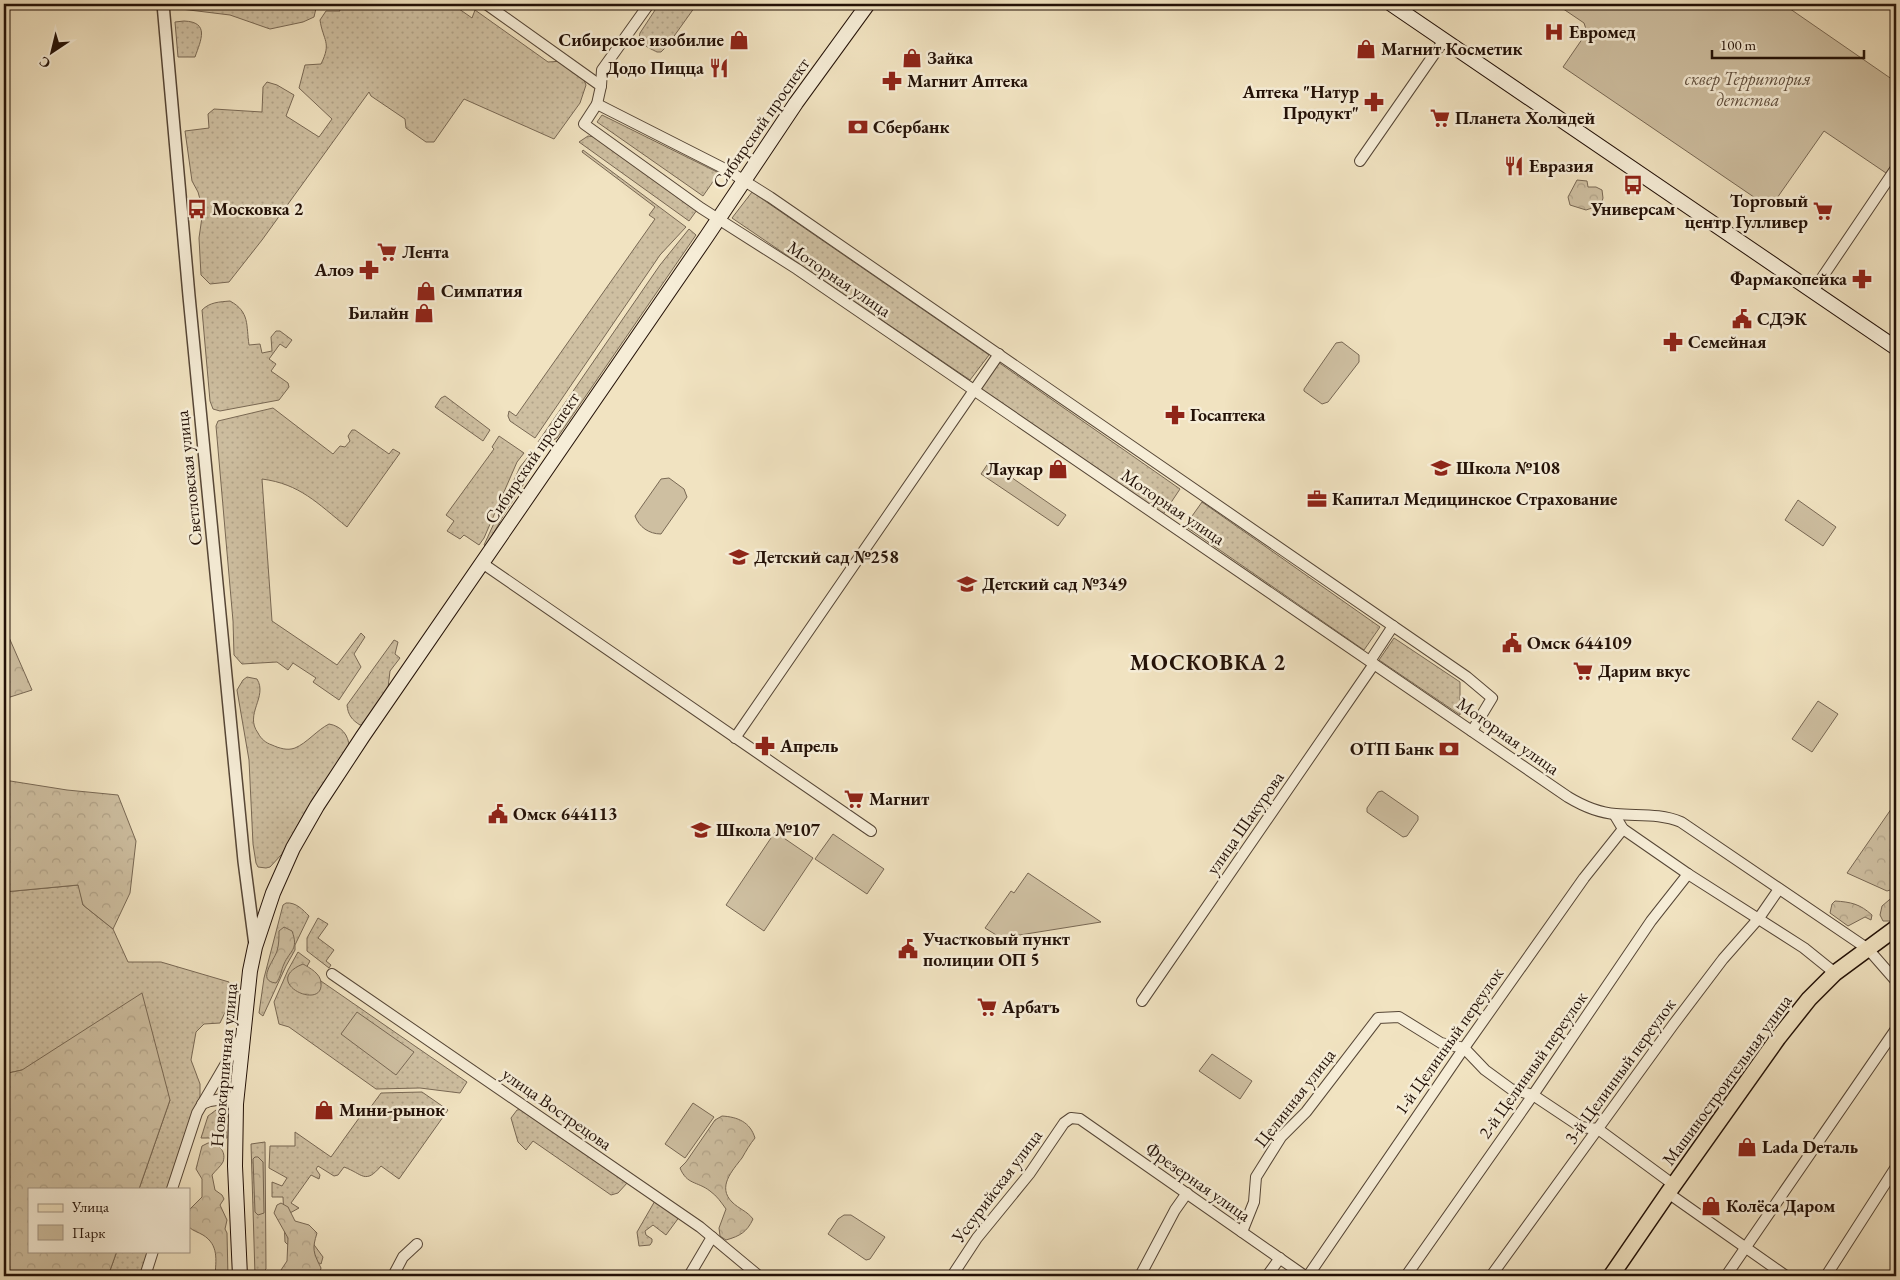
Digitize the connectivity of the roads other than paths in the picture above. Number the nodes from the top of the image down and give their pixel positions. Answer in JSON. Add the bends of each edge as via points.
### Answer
{"nodes":[{"id":1,"x":163,"y":4,"type":"edge"},
{"id":2,"x":486,"y":4,"type":"edge"},
{"id":3,"x":649,"y":4,"type":"edge"},
{"id":4,"x":868,"y":4,"type":"edge"},
{"id":5,"x":1391,"y":4,"type":"edge"},
{"id":6,"x":1444,"y":40,"type":"junction"},
{"id":7,"x":601,"y":86,"type":"junction"},
{"id":8,"x":597,"y":104,"type":"junction"},
{"id":9,"x":1360,"y":161,"type":"dead end"},
{"id":10,"x":1896,"y":168,"type":"edge"},
{"id":11,"x":744,"y":180,"type":"junction"},
{"id":12,"x":718,"y":219,"type":"junction"},
{"id":13,"x":1813,"y":291,"type":"junction"},
{"id":14,"x":1896,"y":348,"type":"edge"},
{"id":15,"x":999,"y":354,"type":"junction"},
{"id":16,"x":975,"y":391,"type":"junction"},
{"id":17,"x":482,"y":563,"type":"junction"},
{"id":18,"x":1393,"y":626,"type":"junction"},
{"id":19,"x":1372,"y":662,"type":"junction"},
{"id":20,"x":1472,"y":730,"type":"junction"},
{"id":21,"x":735,"y":738,"type":"junction"},
{"id":22,"x":1614,"y":814,"type":"junction"},
{"id":23,"x":1623,"y":829,"type":"junction"},
{"id":24,"x":871,"y":832,"type":"dead end"},
{"id":25,"x":1688,"y":874,"type":"junction"},
{"id":26,"x":1779,"y":889,"type":"junction"},
{"id":27,"x":1759,"y":918,"type":"junction"},
{"id":28,"x":1896,"y":928,"type":"edge"},
{"id":29,"x":255,"y":948,"type":"junction"},
{"id":30,"x":1868,"y":949,"type":"junction"},
{"id":31,"x":1835,"y":972,"type":"junction"},
{"id":32,"x":332,"y":974,"type":"dead end"},
{"id":33,"x":1896,"y":981,"type":"edge"},
{"id":34,"x":1142,"y":1000,"type":"dead end"},
{"id":35,"x":1896,"y":1028,"type":"edge"},
{"id":36,"x":243,"y":1033,"type":"junction"},
{"id":37,"x":1464,"y":1048,"type":"junction"},
{"id":38,"x":1533,"y":1095,"type":"junction"},
{"id":39,"x":236,"y":1098,"type":"junction"},
{"id":40,"x":202,"y":1104,"type":"junction"},
{"id":41,"x":1071,"y":1118,"type":"joint"},
{"id":42,"x":1598,"y":1129,"type":"junction"},
{"id":43,"x":1896,"y":1167,"type":"edge"},
{"id":44,"x":172,"y":1188,"type":"edge"},
{"id":45,"x":1671,"y":1189,"type":"junction"},
{"id":46,"x":1186,"y":1193,"type":"junction"},
{"id":47,"x":1242,"y":1232,"type":"junction"},
{"id":48,"x":712,"y":1237,"type":"junction"},
{"id":49,"x":417,"y":1244,"type":"dead end"},
{"id":50,"x":1745,"y":1249,"type":"junction"},
{"id":51,"x":153,"y":1252,"type":"edge"},
{"id":52,"x":1280,"y":1258,"type":"junction"},
{"id":53,"x":145,"y":1276,"type":"edge"},
{"id":54,"x":240,"y":1276,"type":"edge"},
{"id":55,"x":393,"y":1276,"type":"edge"},
{"id":56,"x":689,"y":1276,"type":"edge"},
{"id":57,"x":759,"y":1276,"type":"edge"},
{"id":58,"x":952,"y":1276,"type":"edge"},
{"id":59,"x":1140,"y":1276,"type":"edge"},
{"id":60,"x":1267,"y":1276,"type":"edge"},
{"id":61,"x":1306,"y":1276,"type":"edge"},
{"id":62,"x":1406,"y":1276,"type":"edge"},
{"id":63,"x":1492,"y":1276,"type":"edge"},
{"id":64,"x":1611,"y":1276,"type":"edge"},
{"id":65,"x":1726,"y":1276,"type":"edge"},
{"id":66,"x":1786,"y":1276,"type":"edge"},
{"id":67,"x":1826,"y":1276,"type":"edge"}],
"edges":[{"from":1,"to":29,"type":"street","name":"Светловская улица","via":[[244,861]]},
{"from":2,"to":7,"type":"street"},
{"from":3,"to":7,"type":"street","via":[[602,70]]},
{"from":4,"to":11,"type":"main road","name":"Сибирский проспект"},
{"from":5,"to":6,"type":"main road"},
{"from":6,"to":9,"type":"street"},
{"from":6,"to":13,"type":"main road"},
{"from":7,"to":8,"type":"street"},
{"from":8,"to":11,"type":"street","name":"Моторная улица"},
{"from":8,"to":12,"type":"street","name":"Моторная улица","via":[[584,124]]},
{"from":10,"to":13,"type":"street"},
{"from":11,"to":12,"type":"main road","name":"Сибирский проспект"},
{"from":11,"to":15,"type":"street","name":"Моторная улица"},
{"from":12,"to":16,"type":"street","name":"Моторная улица"},
{"from":12,"to":17,"type":"main road","name":"Сибирский проспект"},
{"from":13,"to":14,"type":"main road"},
{"from":15,"to":16,"type":"street"},
{"from":15,"to":18,"type":"street","name":"Моторная улица"},
{"from":16,"to":19,"type":"street","name":"Моторная улица"},
{"from":16,"to":21,"type":"street"},
{"from":17,"to":21,"type":"street"},
{"from":17,"to":29,"type":"main road","name":"Сибирский проспект","via":[[317,806],[272,893]]},
{"from":18,"to":19,"type":"street","name":"улица Шакурова"},
{"from":18,"to":20,"type":"street","name":"Моторная улица","via":[[1492,698]]},
{"from":19,"to":20,"type":"street","name":"Моторная улица"},
{"from":19,"to":34,"type":"street","name":"улица Шакурова"},
{"from":20,"to":22,"type":"street","name":"Моторная улица","via":[[1574,801],[1593,810]]},
{"from":21,"to":24,"type":"street"},
{"from":22,"to":23,"type":"street"},
{"from":22,"to":26,"type":"street","name":"Моторная улица","via":[[1668,816]]},
{"from":23,"to":25,"type":"street"},
{"from":23,"to":37,"type":"street","name":"1-й Целинный переулок","via":[[1584,878]]},
{"from":25,"to":27,"type":"street"},
{"from":25,"to":38,"type":"street","name":"2-й Целинный переулок","via":[[1651,921]]},
{"from":26,"to":27,"type":"street","name":"3-й Целинный переулок"},
{"from":26,"to":30,"type":"street","name":"Моторная улица"},
{"from":27,"to":31,"type":"street"},
{"from":27,"to":42,"type":"street","name":"3-й Целинный переулок","via":[[1723,959]]},
{"from":28,"to":30,"type":"main road","name":"Машиностроительная улица"},
{"from":29,"to":36,"type":"main road","name":"Новокирпичная улица"},
{"from":30,"to":31,"type":"main road","name":"Машиностроительная улица"},
{"from":30,"to":33,"type":"street","name":"Моторная улица"},
{"from":31,"to":45,"type":"main road","name":"Машиностроительная улица","via":[[1778,1038]]},
{"from":32,"to":48,"type":"street","name":"улица Вострецова"},
{"from":35,"to":50,"type":"street"},
{"from":36,"to":39,"type":"main road","name":"Новокирпичная улица"},
{"from":36,"to":40,"type":"street"},
{"from":37,"to":38,"type":"street","via":[[1485,1070],[1511,1089]]},
{"from":37,"to":47,"type":"street","name":"Целинная улица","via":[[1441,1042],[1399,1017],[1378,1018],[1306,1112],[1281,1137],[1256,1177],[1254,1202]]},
{"from":37,"to":61,"type":"street","name":"1-й Целинный переулок"},
{"from":38,"to":42,"type":"street","via":[[1581,1127]]},
{"from":38,"to":62,"type":"street","name":"2-й Целинный переулок"},
{"from":39,"to":40,"type":"street"},
{"from":39,"to":54,"type":"main road","name":"Новокирпичная улица","via":[[234,1166]]},
{"from":40,"to":44,"type":"street"},
{"from":41,"to":46,"type":"street","name":"Фрезерная улица","via":[[1080,1119]]},
{"from":41,"to":58,"type":"street","name":"Уссурийская улица","via":[[977,1238]]},
{"from":42,"to":45,"type":"street"},
{"from":42,"to":63,"type":"street","name":"3-й Целинный переулок"},
{"from":43,"to":67,"type":"street"},
{"from":45,"to":50,"type":"street"},
{"from":45,"to":64,"type":"main road","name":"Машиностроительная улица"},
{"from":46,"to":47,"type":"street","name":"Фрезерная улица"},
{"from":46,"to":59,"type":"street"},
{"from":47,"to":52,"type":"street","name":"Фрезерная улица"},
{"from":48,"to":56,"type":"street"},
{"from":48,"to":57,"type":"street","name":"улица Вострецова"},
{"from":49,"to":55,"type":"street","via":[[403,1257]]},
{"from":50,"to":65,"type":"street"},
{"from":50,"to":66,"type":"street"},
{"from":51,"to":53,"type":"street"},
{"from":52,"to":60,"type":"street"},
{"from":52,"to":61,"type":"street","name":"Фрезерная улица"}]}
